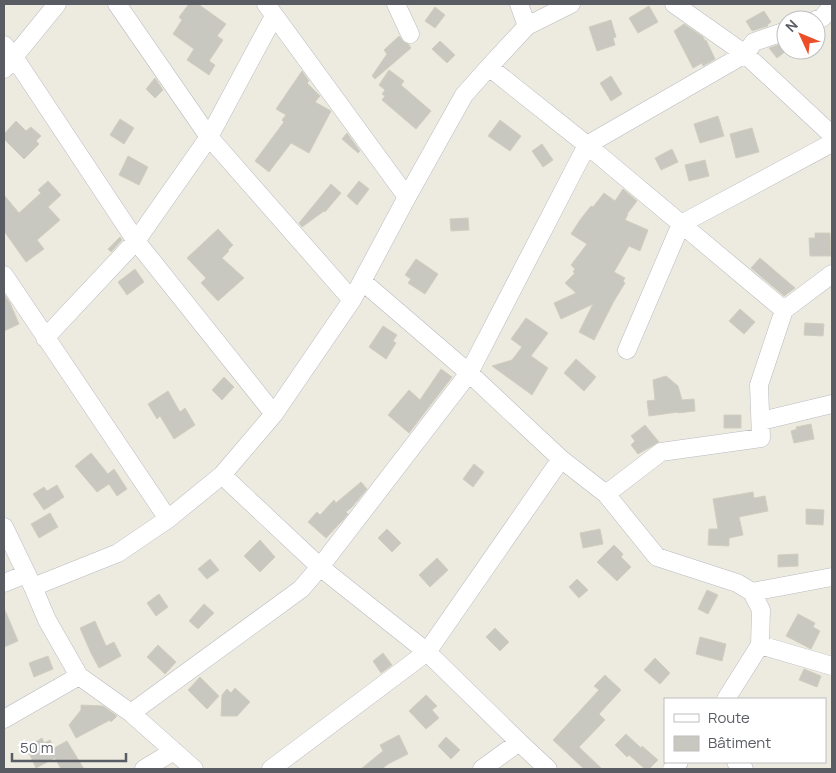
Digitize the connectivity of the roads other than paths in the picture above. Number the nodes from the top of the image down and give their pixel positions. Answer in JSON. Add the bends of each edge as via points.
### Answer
{"nodes":[{"id":1,"x":57,"y":4,"type":"edge"},
{"id":2,"x":117,"y":4,"type":"edge"},
{"id":3,"x":396,"y":4,"type":"edge"},
{"id":4,"x":519,"y":4,"type":"edge"},
{"id":5,"x":572,"y":4,"type":"edge"},
{"id":6,"x":674,"y":4,"type":"edge"},
{"id":7,"x":270,"y":10,"type":"edge"},
{"id":8,"x":527,"y":26,"type":"junction"},
{"id":9,"x":410,"y":34,"type":"dead end"},
{"id":10,"x":776,"y":34,"type":"edge"},
{"id":11,"x":745,"y":54,"type":"junction"},
{"id":12,"x":7,"y":57,"type":"edge"},
{"id":13,"x":489,"y":67,"type":"junction"},
{"id":14,"x":832,"y":135,"type":"edge"},
{"id":15,"x":209,"y":137,"type":"junction"},
{"id":16,"x":832,"y":143,"type":"edge"},
{"id":17,"x":587,"y":145,"type":"junction"},
{"id":18,"x":406,"y":197,"type":"junction"},
{"id":19,"x":681,"y":224,"type":"junction"},
{"id":20,"x":136,"y":241,"type":"junction"},
{"id":21,"x":832,"y":274,"type":"edge"},
{"id":22,"x":4,"y":275,"type":"edge"},
{"id":23,"x":362,"y":281,"type":"junction"},
{"id":24,"x":352,"y":300,"type":"junction"},
{"id":25,"x":784,"y":310,"type":"junction"},
{"id":26,"x":45,"y":338,"type":"junction"},
{"id":27,"x":627,"y":350,"type":"dead end"},
{"id":28,"x":469,"y":373,"type":"junction"},
{"id":29,"x":832,"y":404,"type":"edge"},
{"id":30,"x":274,"y":414,"type":"junction"},
{"id":31,"x":760,"y":421,"type":"junction"},
{"id":32,"x":561,"y":459,"type":"junction"},
{"id":33,"x":222,"y":475,"type":"junction"},
{"id":34,"x":606,"y":494,"type":"junction"},
{"id":35,"x":168,"y":519,"type":"junction"},
{"id":36,"x":4,"y":527,"type":"edge"},
{"id":37,"x":320,"y":567,"type":"junction"},
{"id":38,"x":832,"y":577,"type":"edge"},
{"id":39,"x":30,"y":580,"type":"junction"},
{"id":40,"x":4,"y":583,"type":"edge"},
{"id":41,"x":752,"y":592,"type":"junction"},
{"id":42,"x":760,"y":645,"type":"junction"},
{"id":43,"x":427,"y":652,"type":"junction"},
{"id":44,"x":832,"y":666,"type":"edge"},
{"id":45,"x":79,"y":676,"type":"junction"},
{"id":46,"x":727,"y":698,"type":"edge"},
{"id":47,"x":132,"y":713,"type":"junction"},
{"id":48,"x":4,"y":719,"type":"edge"},
{"id":49,"x":519,"y":742,"type":"junction"},
{"id":50,"x":174,"y":751,"type":"junction"},
{"id":51,"x":144,"y":769,"type":"edge"},
{"id":52,"x":194,"y":769,"type":"edge"},
{"id":53,"x":271,"y":769,"type":"edge"},
{"id":54,"x":482,"y":769,"type":"edge"},
{"id":55,"x":548,"y":769,"type":"edge"}],
"edges":[{"from":1,"to":12,"type":"street"},
{"from":2,"to":15,"type":"street"},
{"from":3,"to":9,"type":"street"},
{"from":4,"to":8,"type":"street"},
{"from":5,"to":8,"type":"street"},
{"from":6,"to":11,"type":"street"},
{"from":7,"to":15,"type":"street"},
{"from":7,"to":18,"type":"street"},
{"from":8,"to":13,"type":"street"},
{"from":10,"to":11,"type":"street","via":[[754,42]]},
{"from":11,"to":14,"type":"street"},
{"from":11,"to":17,"type":"street"},
{"from":12,"to":20,"type":"street"},
{"from":13,"to":17,"type":"street"},
{"from":13,"to":18,"type":"street","via":[[464,95]]},
{"from":15,"to":20,"type":"street"},
{"from":15,"to":24,"type":"street"},
{"from":16,"to":19,"type":"street"},
{"from":17,"to":19,"type":"street"},
{"from":17,"to":28,"type":"street"},
{"from":18,"to":23,"type":"street"},
{"from":19,"to":25,"type":"street"},
{"from":19,"to":27,"type":"street"},
{"from":20,"to":26,"type":"street"},
{"from":20,"to":30,"type":"street"},
{"from":21,"to":25,"type":"street"},
{"from":22,"to":26,"type":"street"},
{"from":23,"to":24,"type":"street"},
{"from":23,"to":28,"type":"street"},
{"from":24,"to":30,"type":"street"},
{"from":25,"to":31,"type":"street","via":[[759,386]]},
{"from":26,"to":35,"type":"street"},
{"from":28,"to":32,"type":"street"},
{"from":28,"to":37,"type":"street"},
{"from":29,"to":31,"type":"street"},
{"from":30,"to":33,"type":"street"},
{"from":31,"to":34,"type":"street","via":[[761,438],[660,452]]},
{"from":32,"to":34,"type":"street"},
{"from":32,"to":43,"type":"street"},
{"from":33,"to":35,"type":"street"},
{"from":33,"to":37,"type":"street"},
{"from":34,"to":41,"type":"street","via":[[657,557],[737,583]]},
{"from":35,"to":39,"type":"street","via":[[118,553]]},
{"from":36,"to":39,"type":"street"},
{"from":37,"to":43,"type":"street"},
{"from":37,"to":47,"type":"street","via":[[301,589]]},
{"from":38,"to":41,"type":"street"},
{"from":39,"to":40,"type":"street"},
{"from":39,"to":45,"type":"street","via":[[47,620]]},
{"from":41,"to":42,"type":"street","via":[[761,610]]},
{"from":42,"to":44,"type":"street"},
{"from":42,"to":46,"type":"street"},
{"from":43,"to":49,"type":"street"},
{"from":43,"to":53,"type":"street"},
{"from":45,"to":47,"type":"street"},
{"from":45,"to":48,"type":"street"},
{"from":47,"to":50,"type":"street"},
{"from":49,"to":54,"type":"street"},
{"from":49,"to":55,"type":"street"},
{"from":50,"to":51,"type":"street"},
{"from":50,"to":52,"type":"street"}]}
